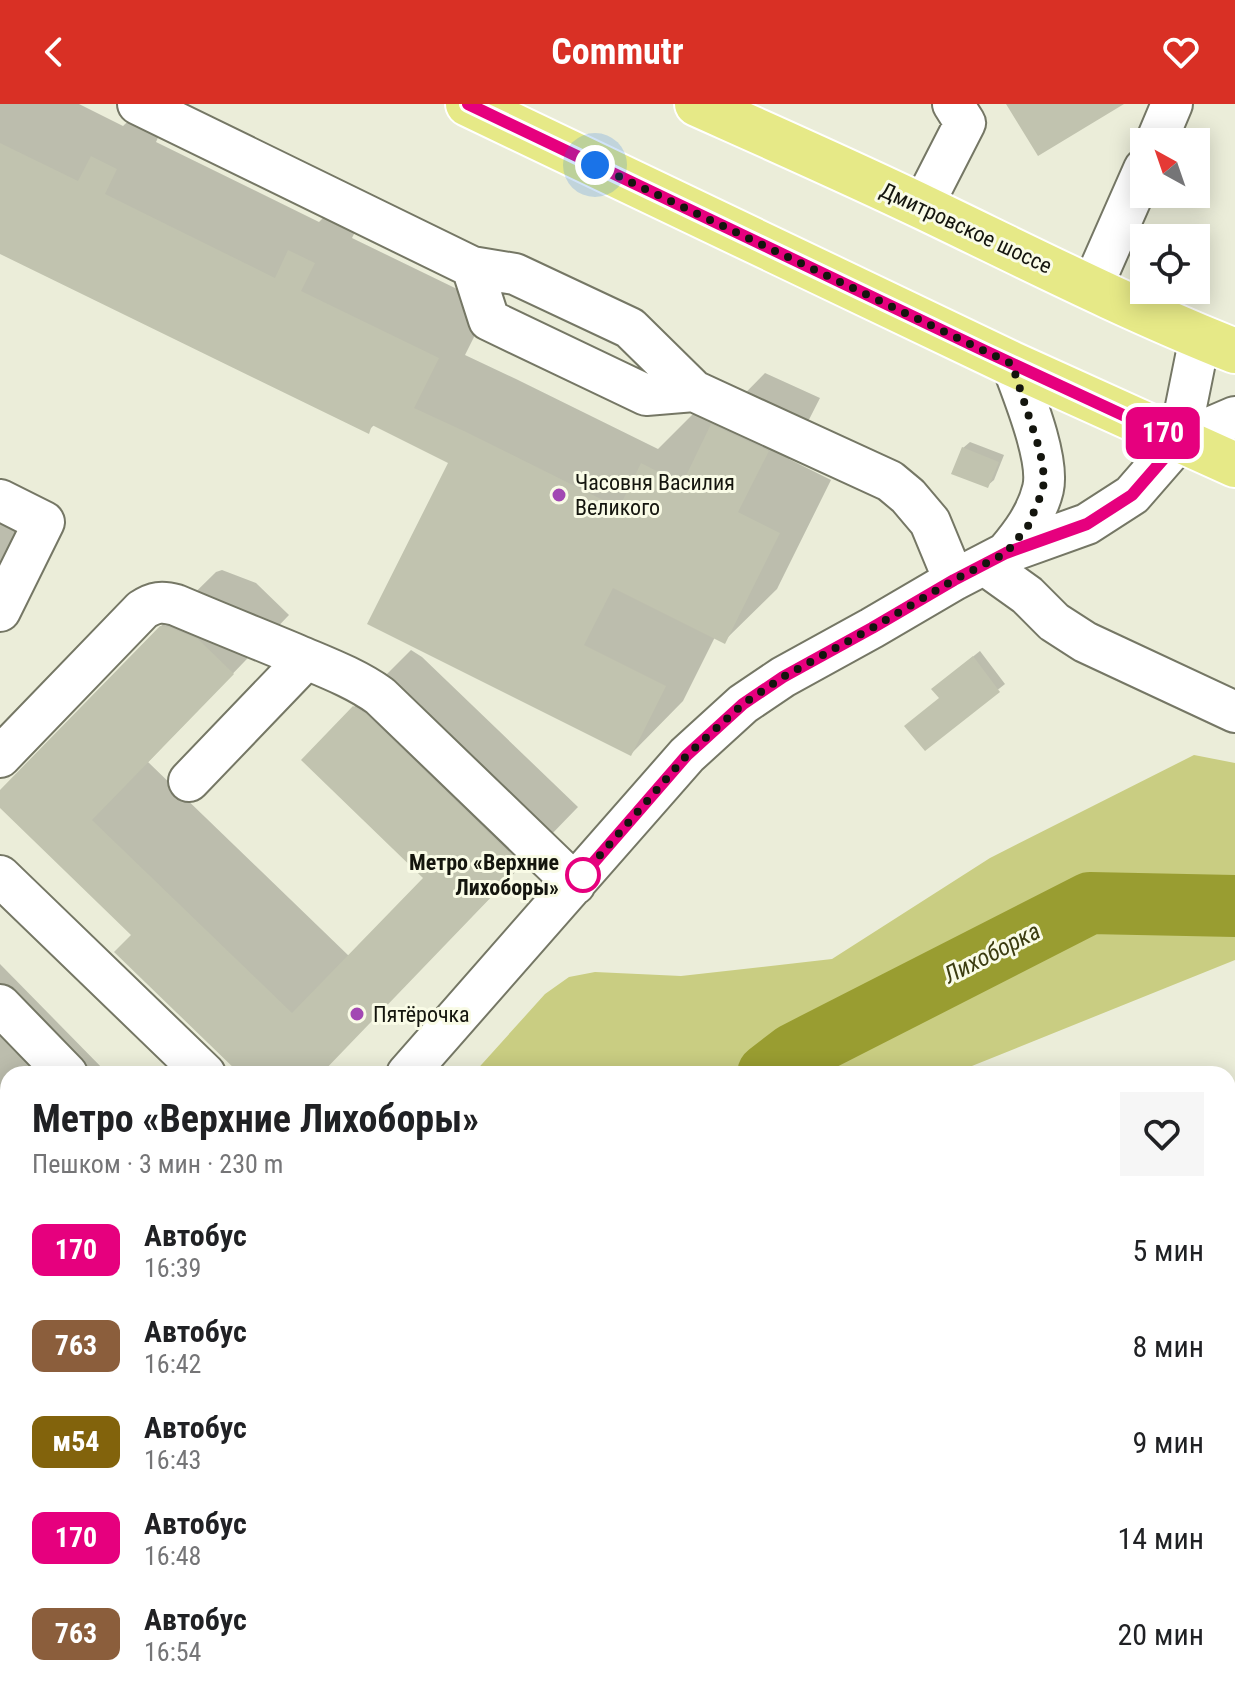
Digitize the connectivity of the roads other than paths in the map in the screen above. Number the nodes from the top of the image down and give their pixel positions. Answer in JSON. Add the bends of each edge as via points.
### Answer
{"nodes":[{"id":1,"x":138,"y":104,"type":"edge"},
{"id":2,"x":468,"y":104,"type":"edge"},
{"id":3,"x":953,"y":104,"type":"edge"},
{"id":4,"x":1172,"y":104,"type":"edge"},
{"id":5,"x":726,"y":110,"type":"edge"},
{"id":6,"x":1162,"y":128,"type":"edge"},
{"id":7,"x":1130,"y":201,"type":"edge"},
{"id":8,"x":922,"y":207,"type":"junction"},
{"id":9,"x":472,"y":267,"type":"junction"},
{"id":10,"x":1092,"y":287,"type":"junction"},
{"id":11,"x":1218,"y":344,"type":"edge"},
{"id":12,"x":1012,"y":364,"type":"junction"},
{"id":13,"x":694,"y":391,"type":"junction"},
{"id":14,"x":1235,"y":417,"type":"edge"},
{"id":15,"x":1179,"y":441,"type":"junction"},
{"id":16,"x":1235,"y":465,"type":"edge"},
{"id":17,"x":0,"y":500,"type":"edge"},
{"id":18,"x":982,"y":566,"type":"junction"},
{"id":19,"x":0,"y":611,"type":"edge"},
{"id":20,"x":306,"y":659,"type":"junction"},
{"id":21,"x":1235,"y":712,"type":"edge"},
{"id":22,"x":0,"y":757,"type":"edge"},
{"id":23,"x":189,"y":781,"type":"dead end"},
{"id":24,"x":0,"y":876,"type":"edge"},
{"id":25,"x":575,"y":884,"type":"junction"},
{"id":26,"x":0,"y":1005,"type":"edge"},
{"id":27,"x":59,"y":1066,"type":"edge"},
{"id":28,"x":197,"y":1066,"type":"edge"},
{"id":29,"x":414,"y":1066,"type":"edge"}],
"edges":[{"from":1,"to":9,"type":"street"},
{"from":2,"to":12,"type":"main road"},
{"from":3,"to":8,"type":"street","via":[[965,123]]},
{"from":4,"to":6,"type":"street"},
{"from":5,"to":8,"type":"main road","name":"Дмитровское шоссе"},
{"from":7,"to":10,"type":"street"},
{"from":8,"to":10,"type":"main road","name":"Дмитровское шоссе"},
{"from":9,"to":13,"type":"street","via":[[515,274],[630,328]]},
{"from":9,"to":13,"type":"street","via":[[489,320],[646,395]]},
{"from":10,"to":11,"type":"main road","name":"Дмитровское шоссе"},
{"from":11,"to":15,"type":"street"},
{"from":12,"to":15,"type":"main road"},
{"from":12,"to":18,"type":"street","via":[[1040,451],[1043,490],[1028,526]]},
{"from":13,"to":18,"type":"street","via":[[890,481]]},
{"from":14,"to":15,"type":"street"},
{"from":15,"to":16,"type":"main road"},
{"from":15,"to":18,"type":"street","via":[[1132,495],[1087,524]]},
{"from":17,"to":19,"type":"street","via":[[44,522]]},
{"from":18,"to":21,"type":"street","via":[[1085,642]]},
{"from":18,"to":25,"type":"street","via":[[743,704],[687,755]]},
{"from":20,"to":22,"type":"street","via":[[176,605],[151,604]]},
{"from":20,"to":23,"type":"street"},
{"from":20,"to":25,"type":"street","via":[[380,696],[388,719]]},
{"from":24,"to":28,"type":"street"},
{"from":25,"to":29,"type":"street"},
{"from":26,"to":27,"type":"street"}]}
